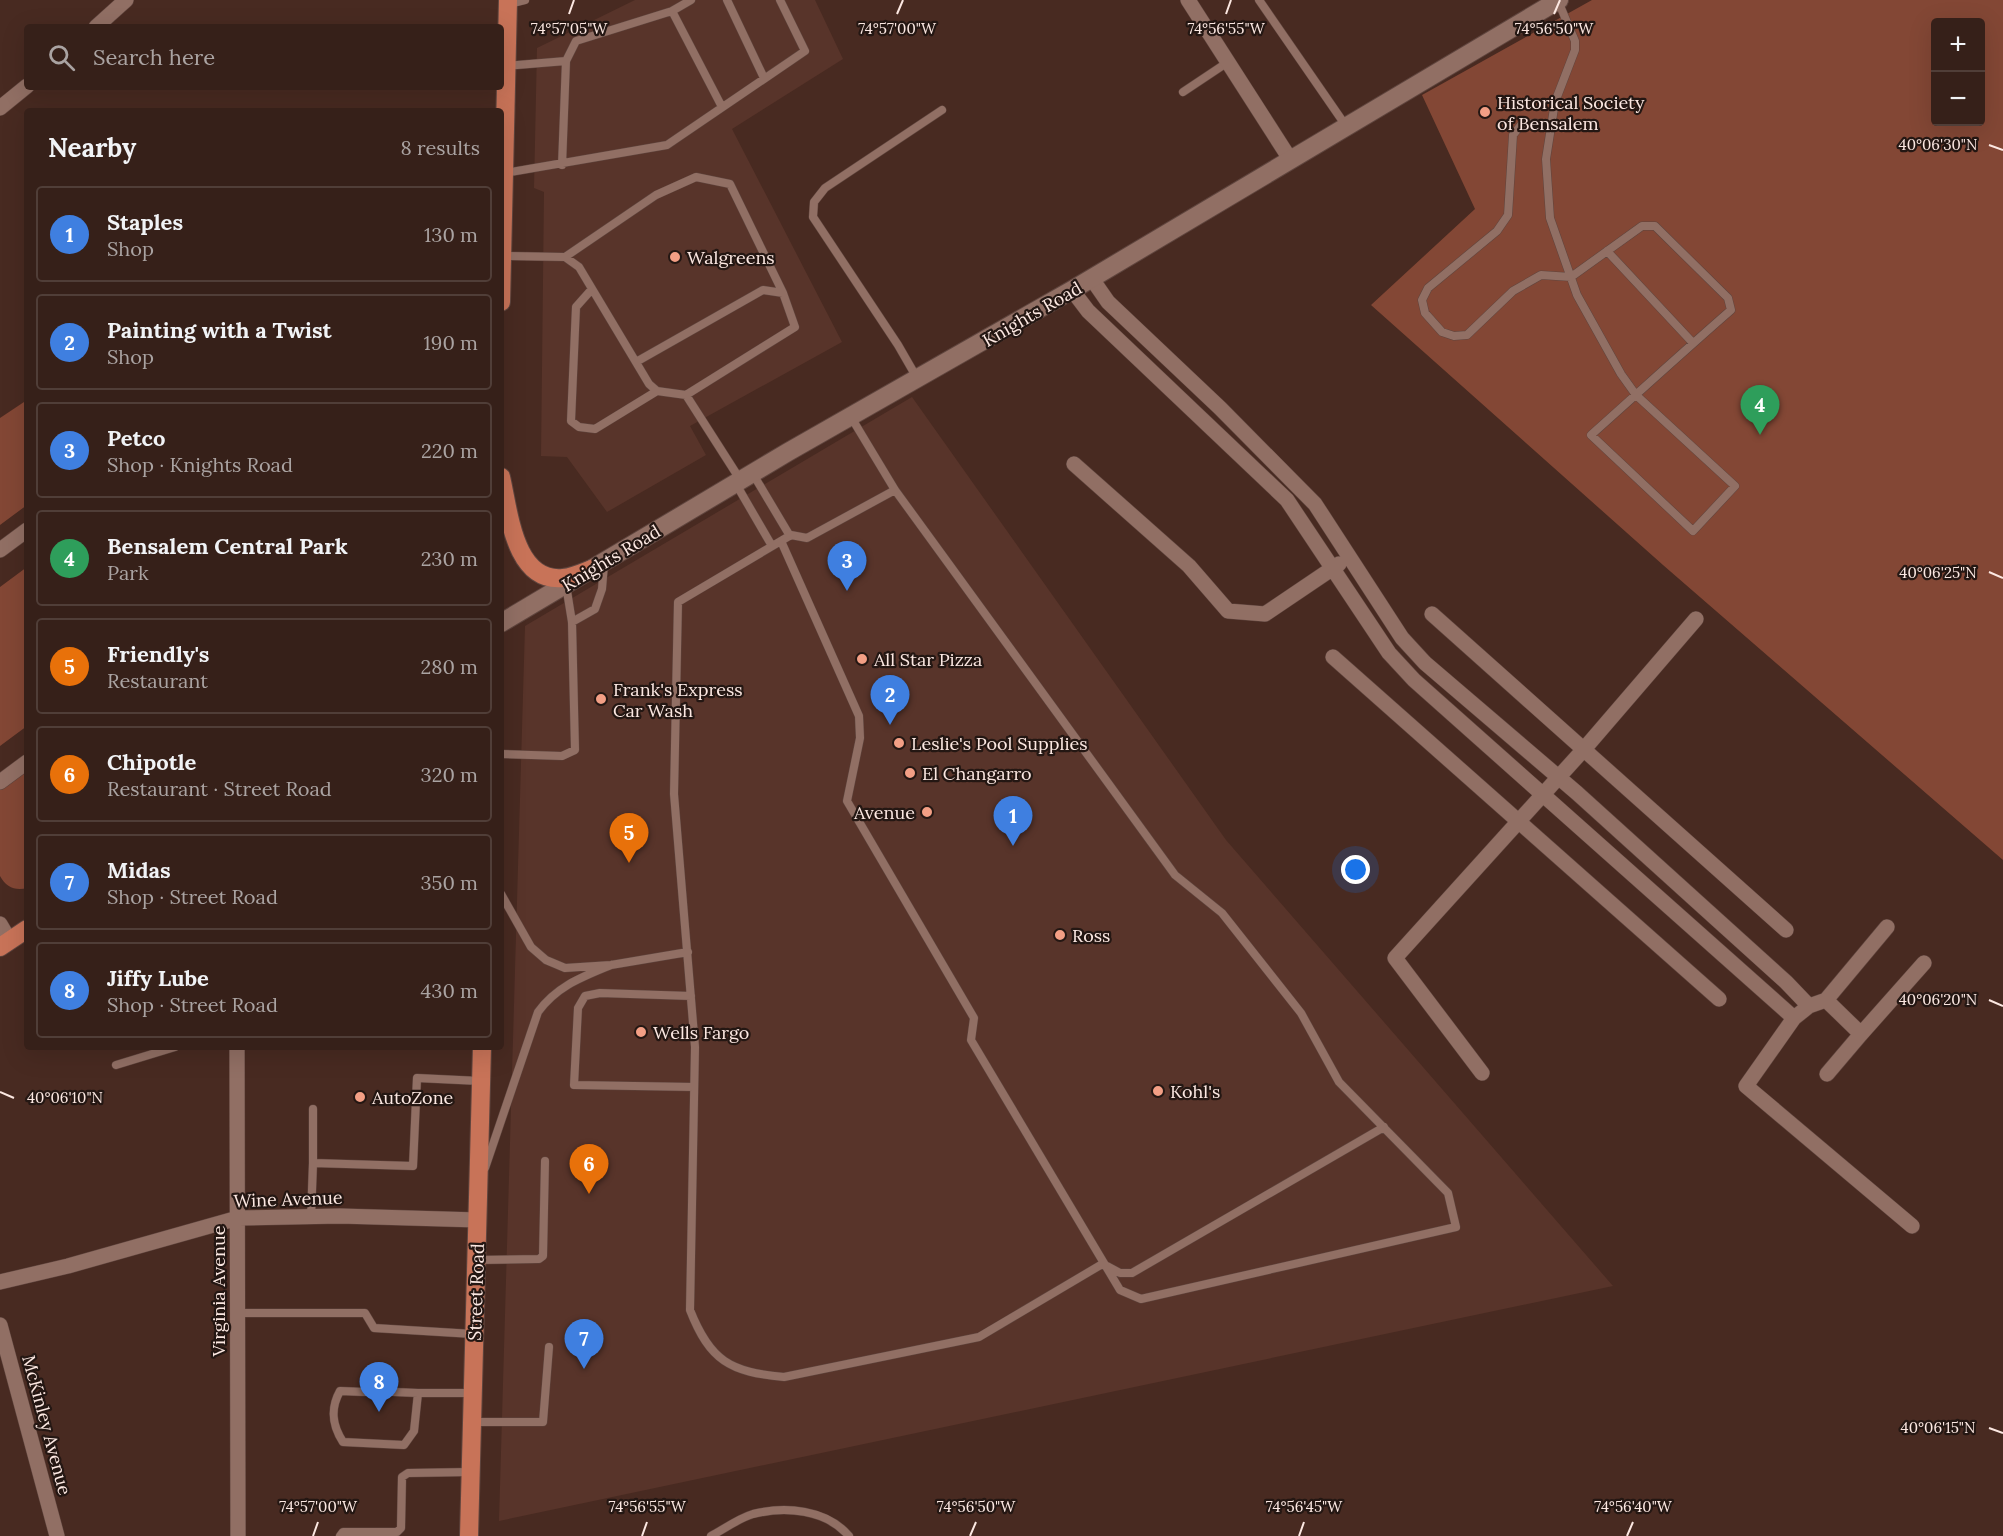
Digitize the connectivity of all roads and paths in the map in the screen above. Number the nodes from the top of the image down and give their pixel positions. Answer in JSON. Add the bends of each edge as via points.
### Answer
{"nodes":[{"id":1,"x":126,"y":0,"type":"edge"},
{"id":2,"x":691,"y":0,"type":"edge"},
{"id":3,"x":727,"y":0,"type":"edge"},
{"id":4,"x":780,"y":0,"type":"edge"},
{"id":5,"x":1188,"y":0,"type":"edge"},
{"id":6,"x":1260,"y":0,"type":"edge"},
{"id":7,"x":1558,"y":0,"type":"edge"},
{"id":8,"x":514,"y":1,"type":"edge"},
{"id":9,"x":672,"y":11,"type":"junction"},
{"id":10,"x":99,"y":24,"type":"edge"},
{"id":11,"x":566,"y":61,"type":"junction"},
{"id":12,"x":1228,"y":62,"type":"junction"},
{"id":13,"x":506,"y":66,"type":"junction"},
{"id":14,"x":764,"y":78,"type":"junction"},
{"id":15,"x":24,"y":88,"type":"edge"},
{"id":16,"x":1183,"y":92,"type":"dead end"},
{"id":17,"x":722,"y":107,"type":"junction"},
{"id":18,"x":0,"y":108,"type":"edge"},
{"id":19,"x":942,"y":110,"type":"dead end"},
{"id":20,"x":1346,"y":126,"type":"junction"},
{"id":21,"x":1552,"y":126,"type":"junction"},
{"id":22,"x":1290,"y":159,"type":"junction"},
{"id":23,"x":561,"y":165,"type":"junction"},
{"id":24,"x":504,"y":173,"type":"joint"},
{"id":25,"x":504,"y":246,"type":"edge"},
{"id":26,"x":1607,"y":251,"type":"junction"},
{"id":27,"x":565,"y":257,"type":"junction"},
{"id":28,"x":1571,"y":277,"type":"junction"},
{"id":29,"x":1092,"y":279,"type":"junction"},
{"id":30,"x":592,"y":289,"type":"junction"},
{"id":31,"x":1072,"y":290,"type":"junction"},
{"id":32,"x":783,"y":293,"type":"junction"},
{"id":33,"x":1693,"y":344,"type":"junction"},
{"id":34,"x":636,"y":362,"type":"junction"},
{"id":35,"x":917,"y":379,"type":"junction"},
{"id":36,"x":657,"y":391,"type":"junction"},
{"id":37,"x":686,"y":395,"type":"junction"},
{"id":38,"x":1636,"y":395,"type":"junction"},
{"id":39,"x":851,"y":417,"type":"junction"},
{"id":40,"x":1074,"y":464,"type":"dead end"},
{"id":41,"x":743,"y":480,"type":"junction"},
{"id":42,"x":504,"y":489,"type":"edge"},
{"id":43,"x":895,"y":490,"type":"junction"},
{"id":44,"x":24,"y":532,"type":"edge"},
{"id":45,"x":790,"y":536,"type":"junction"},
{"id":46,"x":781,"y":541,"type":"junction"},
{"id":47,"x":772,"y":546,"type":"junction"},
{"id":48,"x":0,"y":550,"type":"edge"},
{"id":49,"x":1348,"y":557,"type":"junction"},
{"id":50,"x":599,"y":566,"type":"junction"},
{"id":51,"x":1332,"y":569,"type":"junction"},
{"id":52,"x":566,"y":585,"type":"junction"},
{"id":53,"x":1432,"y":614,"type":"dead end"},
{"id":54,"x":1696,"y":619,"type":"dead end"},
{"id":55,"x":504,"y":621,"type":"edge"},
{"id":56,"x":572,"y":622,"type":"junction"},
{"id":57,"x":1333,"y":657,"type":"dead end"},
{"id":58,"x":1585,"y":748,"type":"junction"},
{"id":59,"x":504,"y":754,"type":"edge"},
{"id":60,"x":24,"y":764,"type":"edge"},
{"id":61,"x":1557,"y":777,"type":"junction"},
{"id":62,"x":0,"y":782,"type":"edge"},
{"id":63,"x":1542,"y":795,"type":"junction"},
{"id":64,"x":1518,"y":822,"type":"junction"},
{"id":65,"x":504,"y":900,"type":"edge"},
{"id":66,"x":0,"y":924,"type":"edge"},
{"id":67,"x":1887,"y":927,"type":"dead end"},
{"id":68,"x":1786,"y":930,"type":"dead end"},
{"id":69,"x":24,"y":931,"type":"edge"},
{"id":70,"x":5,"y":944,"type":"edge"},
{"id":71,"x":688,"y":952,"type":"junction"},
{"id":72,"x":1924,"y":963,"type":"dead end"},
{"id":73,"x":611,"y":965,"type":"junction"},
{"id":74,"x":692,"y":996,"type":"junction"},
{"id":75,"x":1719,"y":999,"type":"dead end"},
{"id":76,"x":1826,"y":1000,"type":"junction"},
{"id":77,"x":1809,"y":1006,"type":"junction"},
{"id":78,"x":1794,"y":1018,"type":"junction"},
{"id":79,"x":1862,"y":1034,"type":"junction"},
{"id":80,"x":165,"y":1050,"type":"edge"},
{"id":81,"x":237,"y":1050,"type":"edge"},
{"id":82,"x":482,"y":1050,"type":"edge"},
{"id":83,"x":116,"y":1065,"type":"dead end"},
{"id":84,"x":1482,"y":1074,"type":"dead end"},
{"id":85,"x":1827,"y":1074,"type":"dead end"},
{"id":86,"x":481,"y":1081,"type":"junction"},
{"id":87,"x":694,"y":1087,"type":"junction"},
{"id":88,"x":313,"y":1109,"type":"dead end"},
{"id":89,"x":1384,"y":1127,"type":"junction"},
{"id":90,"x":545,"y":1161,"type":"dead end"},
{"id":91,"x":313,"y":1163,"type":"junction"},
{"id":92,"x":479,"y":1186,"type":"junction"},
{"id":93,"x":311,"y":1217,"type":"junction"},
{"id":94,"x":238,"y":1218,"type":"junction"},
{"id":95,"x":478,"y":1220,"type":"junction"},
{"id":96,"x":1912,"y":1226,"type":"dead end"},
{"id":97,"x":477,"y":1260,"type":"junction"},
{"id":98,"x":1105,"y":1264,"type":"junction"},
{"id":99,"x":0,"y":1282,"type":"edge"},
{"id":100,"x":238,"y":1313,"type":"junction"},
{"id":101,"x":0,"y":1324,"type":"edge"},
{"id":102,"x":474,"y":1334,"type":"junction"},
{"id":103,"x":549,"y":1347,"type":"dead end"},
{"id":104,"x":365,"y":1392,"type":"dead end"},
{"id":105,"x":394,"y":1392,"type":"dead end"},
{"id":106,"x":418,"y":1393,"type":"junction"},
{"id":107,"x":473,"y":1393,"type":"junction"},
{"id":108,"x":472,"y":1422,"type":"junction"},
{"id":109,"x":471,"y":1472,"type":"junction"},
{"id":110,"x":57,"y":1536,"type":"edge"},
{"id":111,"x":238,"y":1536,"type":"edge"},
{"id":112,"x":340,"y":1536,"type":"edge"},
{"id":113,"x":469,"y":1536,"type":"edge"},
{"id":114,"x":711,"y":1536,"type":"edge"},
{"id":115,"x":849,"y":1536,"type":"edge"}],
"edges":[{"from":1,"to":10,"type":"street"},
{"from":2,"to":9,"type":"lane"},
{"from":3,"to":14,"type":"lane"},
{"from":4,"to":14,"type":"lane","via":[[805,51]]},
{"from":5,"to":12,"type":"street"},
{"from":6,"to":20,"type":"lane"},
{"from":7,"to":20,"type":"main road","name":"Knights Road"},
{"from":7,"to":21,"type":"lane","via":[[1575,50],[1555,102]]},
{"from":8,"to":13,"type":"main road"},
{"from":9,"to":11,"type":"lane","via":[[576,41]]},
{"from":9,"to":17,"type":"lane"},
{"from":11,"to":13,"type":"lane"},
{"from":11,"to":23,"type":"lane"},
{"from":12,"to":16,"type":"lane"},
{"from":12,"to":22,"type":"street"},
{"from":13,"to":24,"type":"main road"},
{"from":14,"to":17,"type":"lane"},
{"from":15,"to":18,"type":"street"},
{"from":17,"to":23,"type":"lane","via":[[667,145]]},
{"from":19,"to":35,"type":"lane","via":[[825,188],[814,202],[813,218]]},
{"from":20,"to":22,"type":"main road","name":"Knights Road"},
{"from":21,"to":28,"type":"lane","via":[[1546,159],[1550,218]]},
{"from":21,"to":28,"type":"lane","via":[[1521,125],[1513,135],[1508,215],[1497,231],[1428,288],[1422,300],[1425,313],[1442,332],[1467,335],[1513,291],[1541,275]]},
{"from":22,"to":29,"type":"main road","name":"Knights Road"},
{"from":23,"to":24,"type":"lane"},
{"from":25,"to":27,"type":"lane"},
{"from":26,"to":28,"type":"lane"},
{"from":26,"to":33,"type":"lane"},
{"from":26,"to":33,"type":"lane","via":[[1642,226],[1655,226],[1728,298],[1731,310]]},
{"from":27,"to":30,"type":"lane","via":[[579,267]]},
{"from":27,"to":32,"type":"lane","via":[[656,195],[696,177],[730,184]]},
{"from":28,"to":38,"type":"lane","via":[[1604,345]]},
{"from":29,"to":31,"type":"main road","name":"Knights Road"},
{"from":29,"to":49,"type":"street","via":[[1108,302],[1315,504]]},
{"from":30,"to":34,"type":"lane"},
{"from":30,"to":36,"type":"lane","via":[[576,307],[571,421],[579,427],[595,429]]},
{"from":31,"to":35,"type":"main road","name":"Knights Road"},
{"from":31,"to":51,"type":"street","via":[[1096,319],[1287,500]]},
{"from":32,"to":34,"type":"lane","via":[[763,290]]},
{"from":32,"to":37,"type":"lane","via":[[795,327]]},
{"from":33,"to":38,"type":"lane"},
{"from":34,"to":36,"type":"lane"},
{"from":35,"to":39,"type":"main road","name":"Knights Road"},
{"from":36,"to":37,"type":"lane"},
{"from":37,"to":41,"type":"lane"},
{"from":38,"to":38,"type":"lane","via":[[1735,486],[1693,531],[1591,435]]},
{"from":39,"to":41,"type":"main road","name":"Knights Road"},
{"from":39,"to":43,"type":"lane"},
{"from":40,"to":51,"type":"street","via":[[1189,566],[1228,611],[1265,614]]},
{"from":41,"to":45,"type":"lane"},
{"from":41,"to":47,"type":"lane"},
{"from":41,"to":50,"type":"main road","name":"Knights Road"},
{"from":42,"to":50,"type":"main road","via":[[519,548],[536,571],[563,578]]},
{"from":43,"to":45,"type":"lane","via":[[807,538]]},
{"from":43,"to":89,"type":"lane","via":[[1175,875],[1222,913],[1301,1013],[1339,1082]]},
{"from":44,"to":48,"type":"street"},
{"from":45,"to":46,"type":"lane"},
{"from":46,"to":47,"type":"lane"},
{"from":46,"to":98,"type":"lane","via":[[859,716],[860,738],[847,801],[974,1018],[971,1040]]},
{"from":47,"to":71,"type":"lane","via":[[678,602],[674,794]]},
{"from":49,"to":51,"type":"street"},
{"from":49,"to":61,"type":"street","via":[[1402,638],[1425,663]]},
{"from":50,"to":52,"type":"main road","name":"Knights Road"},
{"from":50,"to":56,"type":"lane","via":[[602,589],[596,609]]},
{"from":51,"to":63,"type":"street","via":[[1389,653]]},
{"from":52,"to":55,"type":"main road","name":"Knights Road"},
{"from":52,"to":56,"type":"lane"},
{"from":53,"to":58,"type":"street"},
{"from":54,"to":58,"type":"street"},
{"from":56,"to":59,"type":"lane","via":[[575,750],[562,756]]},
{"from":57,"to":64,"type":"street"},
{"from":58,"to":61,"type":"street"},
{"from":58,"to":68,"type":"street"},
{"from":60,"to":62,"type":"street"},
{"from":61,"to":63,"type":"street"},
{"from":61,"to":77,"type":"street"},
{"from":63,"to":64,"type":"street"},
{"from":63,"to":78,"type":"street"},
{"from":64,"to":75,"type":"street"},
{"from":64,"to":84,"type":"street","via":[[1395,958]]},
{"from":65,"to":73,"type":"lane","via":[[522,936],[546,960],[566,968]]},
{"from":66,"to":70,"type":"street"},
{"from":67,"to":76,"type":"street"},
{"from":69,"to":70,"type":"main road"},
{"from":71,"to":73,"type":"lane"},
{"from":71,"to":74,"type":"lane"},
{"from":72,"to":79,"type":"street"},
{"from":73,"to":92,"type":"lane","via":[[569,983],[549,997],[538,1012]]},
{"from":74,"to":87,"type":"lane"},
{"from":74,"to":87,"type":"lane","via":[[585,996],[578,1008],[574,1085]]},
{"from":76,"to":77,"type":"street"},
{"from":76,"to":79,"type":"street"},
{"from":77,"to":78,"type":"street"},
{"from":78,"to":96,"type":"street","via":[[1746,1086]]},
{"from":79,"to":85,"type":"street"},
{"from":80,"to":83,"type":"lane"},
{"from":81,"to":94,"type":"street","name":"Virginia Avenue"},
{"from":82,"to":86,"type":"main road","name":"Street Road"},
{"from":86,"to":91,"type":"lane","via":[[417,1078],[413,1166]]},
{"from":86,"to":92,"type":"main road","name":"Street Road"},
{"from":87,"to":98,"type":"lane","via":[[690,1310],[701,1337],[715,1355],[736,1368],[784,1377],[979,1337]]},
{"from":88,"to":91,"type":"lane"},
{"from":89,"to":98,"type":"lane","via":[[1132,1273],[1120,1273]]},
{"from":89,"to":98,"type":"lane","via":[[1448,1193],[1456,1227],[1142,1299],[1120,1290]]},
{"from":90,"to":97,"type":"lane","via":[[543,1256]]},
{"from":91,"to":93,"type":"lane"},
{"from":92,"to":95,"type":"main road","name":"Street Road"},
{"from":93,"to":94,"type":"street","name":"Wine Avenue"},
{"from":93,"to":95,"type":"street","name":"Wine Avenue"},
{"from":94,"to":99,"type":"street","name":"Wine Avenue"},
{"from":94,"to":100,"type":"street","name":"Virginia Avenue"},
{"from":95,"to":97,"type":"main road","name":"Street Road"},
{"from":97,"to":102,"type":"main road","name":"Street Road"},
{"from":100,"to":102,"type":"lane","via":[[365,1314],[374,1328]]},
{"from":100,"to":111,"type":"street","name":"Virginia Avenue"},
{"from":101,"to":110,"type":"street","name":"McKinley Avenue"},
{"from":102,"to":107,"type":"main road","name":"Street Road"},
{"from":103,"to":108,"type":"lane","via":[[543,1422]]},
{"from":104,"to":106,"type":"lane","via":[[340,1391],[334,1403],[334,1428],[343,1442],[404,1445],[414,1431]]},
{"from":105,"to":106,"type":"lane"},
{"from":106,"to":107,"type":"lane"},
{"from":107,"to":108,"type":"main road","name":"Street Road"},
{"from":108,"to":109,"type":"main road","name":"Street Road"},
{"from":109,"to":112,"type":"lane","via":[[408,1473],[402,1477],[401,1528],[397,1532],[344,1532]]},
{"from":109,"to":113,"type":"main road","name":"Street Road"},
{"from":114,"to":115,"type":"lane","via":[[752,1514],[803,1509]]}]}
